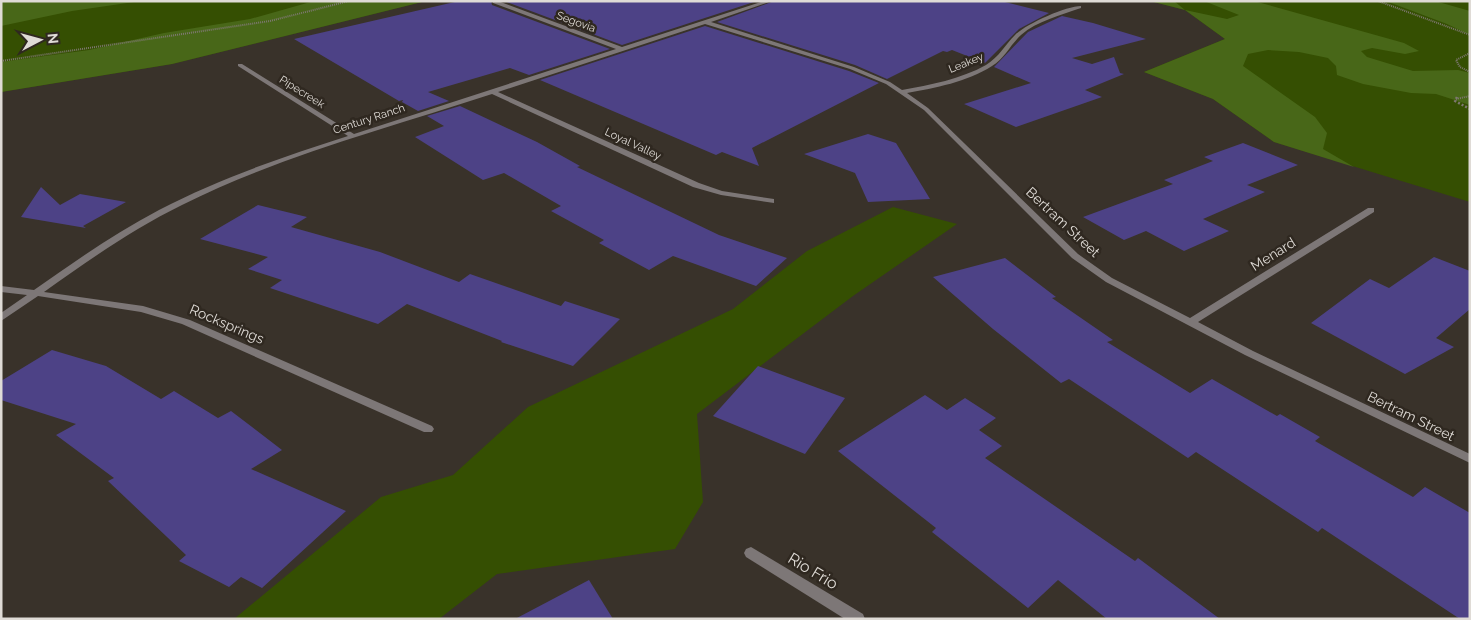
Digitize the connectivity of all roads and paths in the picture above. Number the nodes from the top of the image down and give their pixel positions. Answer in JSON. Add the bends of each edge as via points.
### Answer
{"nodes":[{"id":1,"x":349,"y":1,"type":"edge"},
{"id":2,"x":770,"y":1,"type":"edge"},
{"id":3,"x":1378,"y":1,"type":"edge"},
{"id":4,"x":495,"y":2,"type":"edge"},
{"id":5,"x":1079,"y":7,"type":"dead end"},
{"id":6,"x":705,"y":22,"type":"junction"},
{"id":7,"x":1470,"y":35,"type":"edge"},
{"id":8,"x":621,"y":49,"type":"junction"},
{"id":9,"x":1470,"y":53,"type":"edge"},
{"id":10,"x":1,"y":61,"type":"edge"},
{"id":11,"x":240,"y":66,"type":"dead end"},
{"id":12,"x":1470,"y":72,"type":"edge"},
{"id":13,"x":491,"y":91,"type":"junction"},
{"id":14,"x":901,"y":92,"type":"junction"},
{"id":15,"x":1470,"y":96,"type":"edge"},
{"id":16,"x":1470,"y":109,"type":"edge"},
{"id":17,"x":353,"y":136,"type":"junction"},
{"id":18,"x":770,"y":201,"type":"dead end"},
{"id":19,"x":1371,"y":210,"type":"dead end"},
{"id":20,"x":1,"y":289,"type":"edge"},
{"id":21,"x":34,"y":294,"type":"junction"},
{"id":22,"x":1,"y":318,"type":"edge"},
{"id":23,"x":1190,"y":322,"type":"junction"},
{"id":24,"x":428,"y":429,"type":"dead end"},
{"id":25,"x":1470,"y":459,"type":"edge"},
{"id":26,"x":750,"y":553,"type":"dead end"},
{"id":27,"x":858,"y":619,"type":"edge"}],
"edges":[{"from":1,"to":10,"type":"path","via":[[270,21]]},
{"from":2,"to":6,"type":"street","name":"Century Ranch"},
{"from":3,"to":7,"type":"path"},
{"from":4,"to":8,"type":"street","name":"Segovia"},
{"from":5,"to":14,"type":"street","name":"Leakey","via":[[1026,28],[996,61],[976,71],[932,86]]},
{"from":6,"to":8,"type":"street","name":"Century Ranch"},
{"from":6,"to":14,"type":"street","name":"Bertram Street","via":[[852,68]]},
{"from":8,"to":13,"type":"street","name":"Century Ranch"},
{"from":9,"to":12,"type":"path","via":[[1456,60],[1460,67]]},
{"from":11,"to":17,"type":"street","name":"Pipecreek"},
{"from":13,"to":17,"type":"street","name":"Century Ranch"},
{"from":13,"to":18,"type":"street","name":"Loyal Valley","via":[[696,185],[721,193]]},
{"from":14,"to":23,"type":"street","name":"Bertram Street","via":[[933,115],[1075,256],[1109,280]]},
{"from":15,"to":16,"type":"path","via":[[1457,97],[1455,101]]},
{"from":17,"to":21,"type":"street","name":"Century Ranch","via":[[275,162],[191,198],[106,244]]},
{"from":19,"to":23,"type":"street","name":"Menard"},
{"from":20,"to":21,"type":"street","name":"Rocksprings"},
{"from":21,"to":22,"type":"street","name":"Century Ranch"},
{"from":21,"to":24,"type":"street","name":"Rocksprings","via":[[143,309],[186,322]]},
{"from":23,"to":25,"type":"street","name":"Bertram Street"},
{"from":26,"to":27,"type":"street","name":"Rio Frio"}]}
